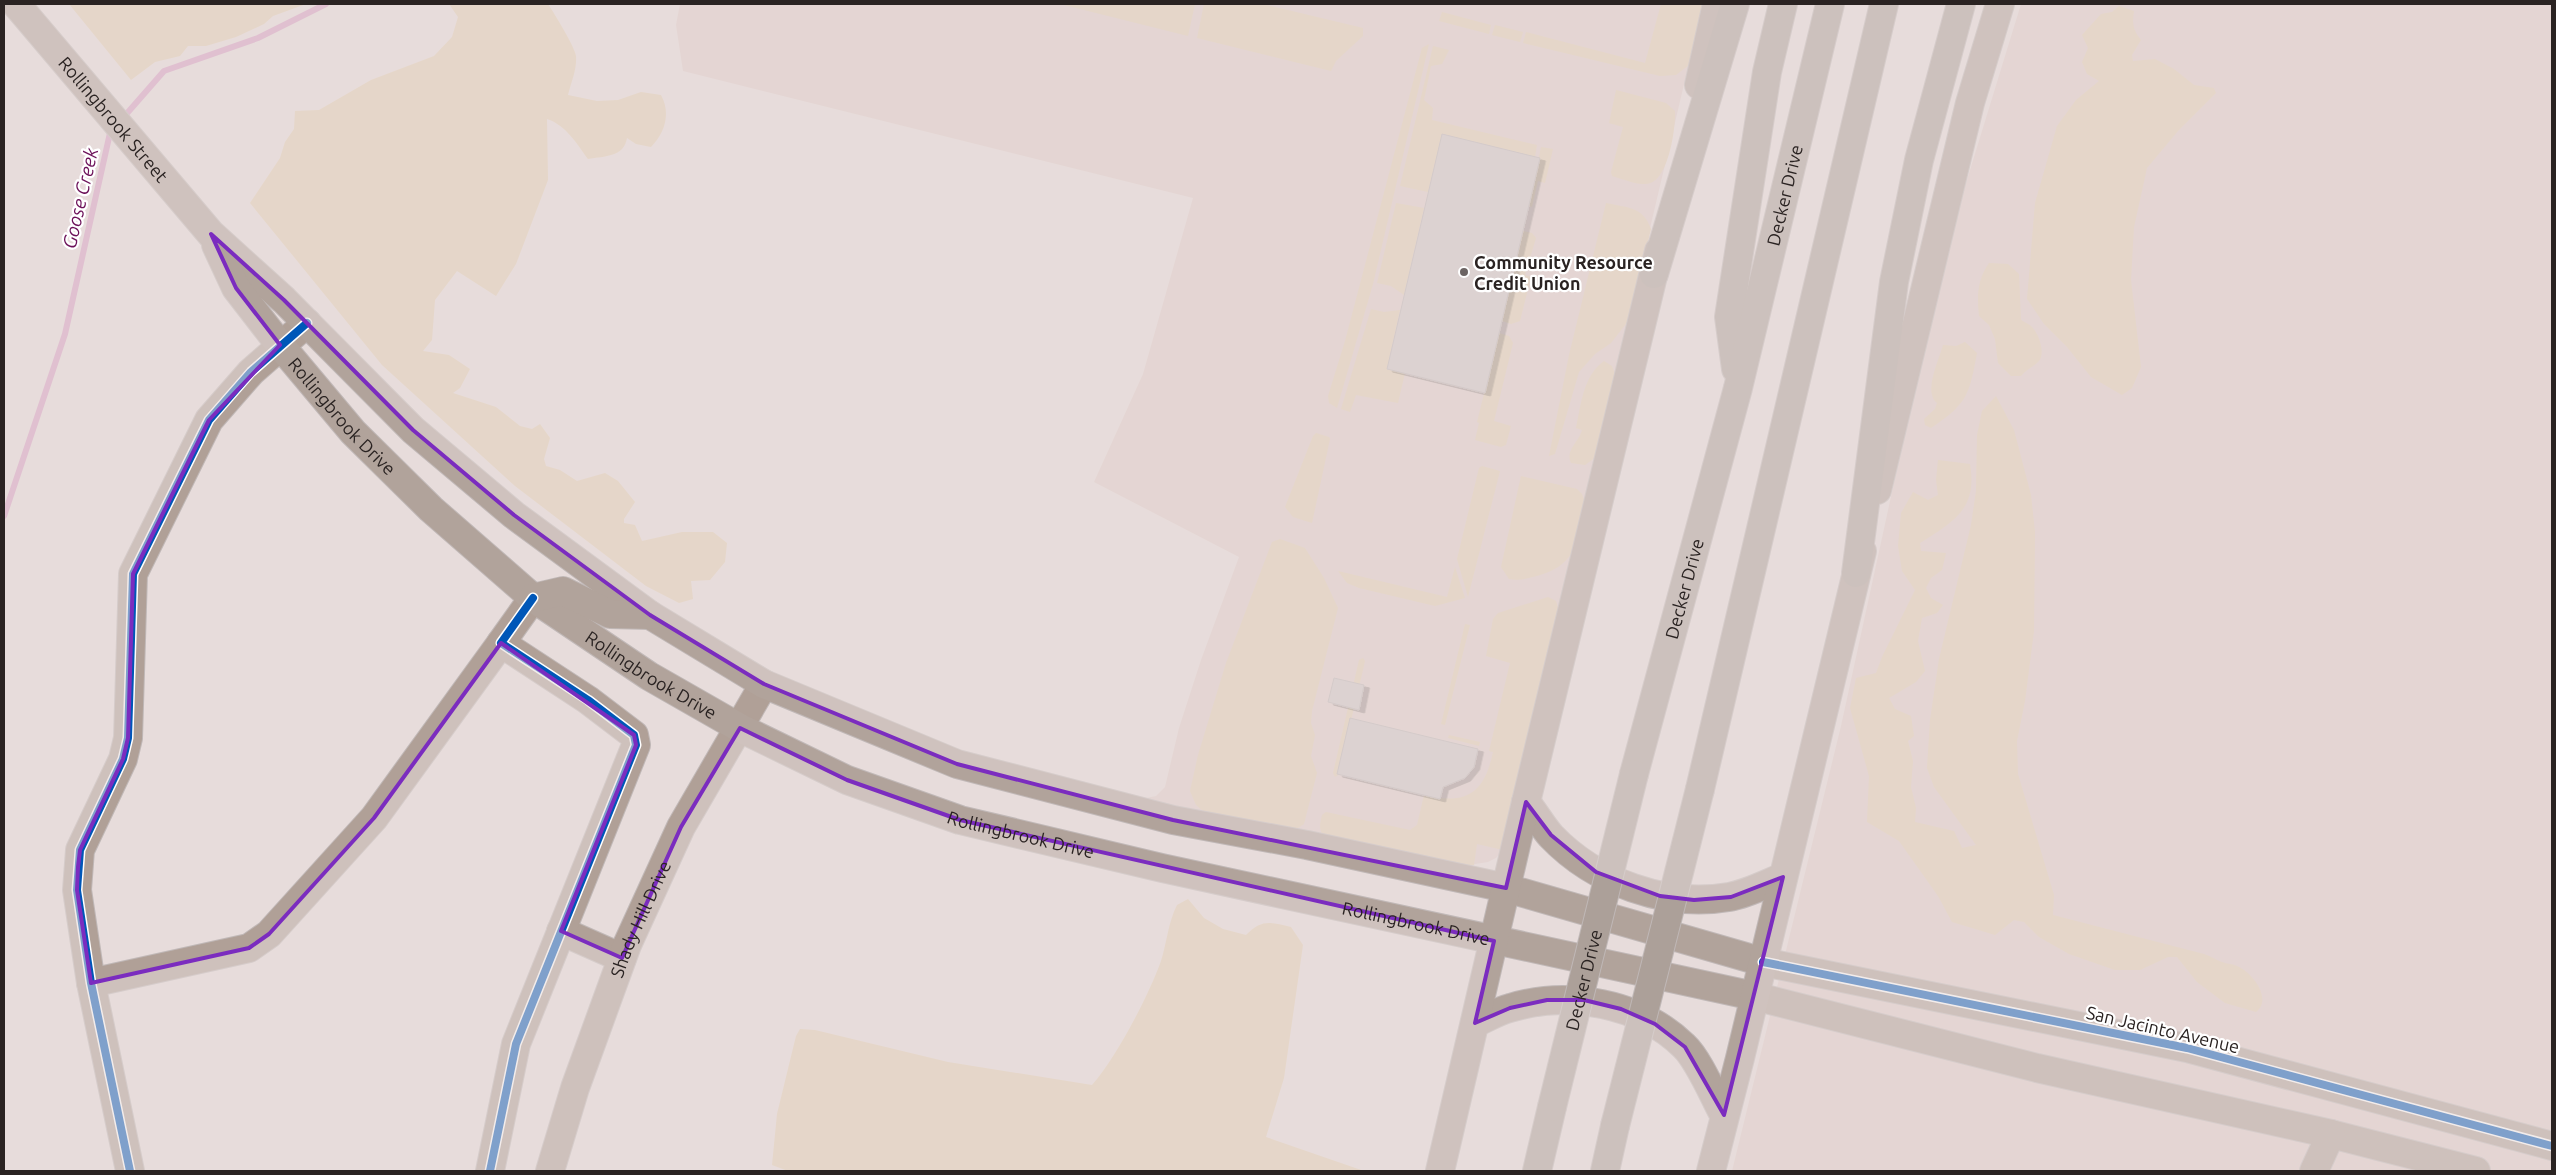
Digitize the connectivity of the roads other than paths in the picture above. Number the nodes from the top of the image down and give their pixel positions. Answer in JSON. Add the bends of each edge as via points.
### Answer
{"nodes":[{"id":1,"x":16,"y":4,"type":"edge"},
{"id":2,"x":1717,"y":4,"type":"edge"},
{"id":3,"x":1736,"y":4,"type":"edge"},
{"id":4,"x":1783,"y":4,"type":"edge"},
{"id":5,"x":1830,"y":4,"type":"edge"},
{"id":6,"x":1884,"y":4,"type":"edge"},
{"id":7,"x":1961,"y":4,"type":"edge"},
{"id":8,"x":2000,"y":4,"type":"edge"},
{"id":9,"x":211,"y":234,"type":"junction"},
{"id":10,"x":1654,"y":274,"type":"junction"},
{"id":11,"x":307,"y":323,"type":"junction"},
{"id":12,"x":280,"y":346,"type":"junction"},
{"id":13,"x":1738,"y":388,"type":"junction"},
{"id":14,"x":1856,"y":573,"type":"junction"},
{"id":15,"x":533,"y":598,"type":"junction"},
{"id":16,"x":650,"y":615,"type":"junction"},
{"id":17,"x":501,"y":643,"type":"junction"},
{"id":18,"x":764,"y":684,"type":"junction"},
{"id":19,"x":740,"y":728,"type":"junction"},
{"id":20,"x":1526,"y":802,"type":"junction"},
{"id":21,"x":1783,"y":877,"type":"junction"},
{"id":22,"x":1506,"y":888,"type":"junction"},
{"id":23,"x":561,"y":931,"type":"junction"},
{"id":24,"x":1494,"y":941,"type":"junction"},
{"id":25,"x":622,"y":958,"type":"junction"},
{"id":26,"x":1763,"y":962,"type":"junction"},
{"id":27,"x":91,"y":983,"type":"junction"},
{"id":28,"x":1754,"y":996,"type":"junction"},
{"id":29,"x":1475,"y":1022,"type":"junction"},
{"id":30,"x":1724,"y":1115,"type":"junction"},
{"id":31,"x":2332,"y":1134,"type":"junction"},
{"id":32,"x":2552,"y":1146,"type":"edge"},
{"id":33,"x":130,"y":1171,"type":"edge"},
{"id":34,"x":490,"y":1171,"type":"edge"},
{"id":35,"x":550,"y":1171,"type":"edge"},
{"id":36,"x":1440,"y":1171,"type":"edge"},
{"id":37,"x":1537,"y":1171,"type":"edge"},
{"id":38,"x":1605,"y":1171,"type":"edge"},
{"id":39,"x":1711,"y":1171,"type":"edge"},
{"id":40,"x":2314,"y":1171,"type":"edge"},
{"id":41,"x":2476,"y":1171,"type":"edge"}],
"edges":[{"from":1,"to":9,"type":"main road","name":"Rollingbrook Street"},
{"from":2,"to":10,"type":"main road"},
{"from":3,"to":10,"type":"highway"},
{"from":4,"to":13,"type":"highway","via":[[1767,72],[1729,317]]},
{"from":5,"to":13,"type":"highway","name":"Decker Drive"},
{"from":6,"to":38,"type":"highway","bridge":true,"via":[[1700,789]]},
{"from":7,"to":14,"type":"highway","via":[[1919,160],[1894,282]]},
{"from":8,"to":14,"type":"main road","via":[[1970,103]]},
{"from":9,"to":11,"type":"main road","name":"Rollingbrook Drive"},
{"from":9,"to":12,"type":"main road","name":"Rollingbrook Drive","via":[[236,288]]},
{"from":10,"to":20,"type":"main road"},
{"from":11,"to":12,"type":"street"},
{"from":11,"to":16,"type":"main road","name":"Rollingbrook Drive","via":[[413,430],[506,509]]},
{"from":12,"to":15,"type":"main road","name":"Rollingbrook Drive","via":[[353,432],[431,509]]},
{"from":12,"to":27,"type":"street","via":[[251,372],[209,420],[134,574],[128,738],[123,759],[80,850],[78,867],[77,890]]},
{"from":13,"to":37,"type":"highway","name":"Decker Drive","bridge":true,"via":[[1634,774]]},
{"from":14,"to":21,"type":"main road"},
{"from":15,"to":16,"type":"main road","via":[[563,590],[610,614]]},
{"from":15,"to":17,"type":"street"},
{"from":15,"to":19,"type":"main road","name":"Rollingbrook Drive","via":[[649,676]]},
{"from":16,"to":18,"type":"main road","name":"Rollingbrook Drive"},
{"from":17,"to":23,"type":"street","via":[[588,700],[634,736],[636,745]]},
{"from":17,"to":27,"type":"street","via":[[374,818],[269,934],[249,948]]},
{"from":18,"to":19,"type":"street","name":"Shady Hill Drive"},
{"from":18,"to":22,"type":"main road","name":"Rollingbrook Drive","via":[[957,764],[1173,820]]},
{"from":19,"to":24,"type":"main road","name":"Rollingbrook Drive","via":[[847,780],[960,820]]},
{"from":19,"to":25,"type":"street","name":"Shady Hill Drive","via":[[681,827]]},
{"from":20,"to":21,"type":"main road","via":[[1550,835],[1596,872],[1660,896],[1694,900],[1731,897]]},
{"from":20,"to":22,"type":"main road"},
{"from":21,"to":26,"type":"main road"},
{"from":22,"to":24,"type":"main road"},
{"from":22,"to":26,"type":"main road","name":"Rollingbrook Drive"},
{"from":23,"to":25,"type":"street"},
{"from":23,"to":34,"type":"street","via":[[516,1044]]},
{"from":24,"to":28,"type":"main road","name":"Rollingbrook Drive"},
{"from":24,"to":29,"type":"main road"},
{"from":25,"to":35,"type":"street","name":"Shady Hill Drive","via":[[575,1088]]},
{"from":26,"to":28,"type":"main road"},
{"from":26,"to":32,"type":"street","name":"San Jacinto Avenue","via":[[2187,1048]]},
{"from":27,"to":33,"type":"street"},
{"from":28,"to":30,"type":"main road"},
{"from":28,"to":31,"type":"street","via":[[2037,1068]]},
{"from":29,"to":30,"type":"main road","via":[[1510,1008],[1547,1000],[1584,1000],[1621,1009],[1655,1024],[1685,1046]]},
{"from":29,"to":36,"type":"main road"},
{"from":30,"to":39,"type":"main road"},
{"from":31,"to":40,"type":"street"},
{"from":31,"to":41,"type":"street"}]}
